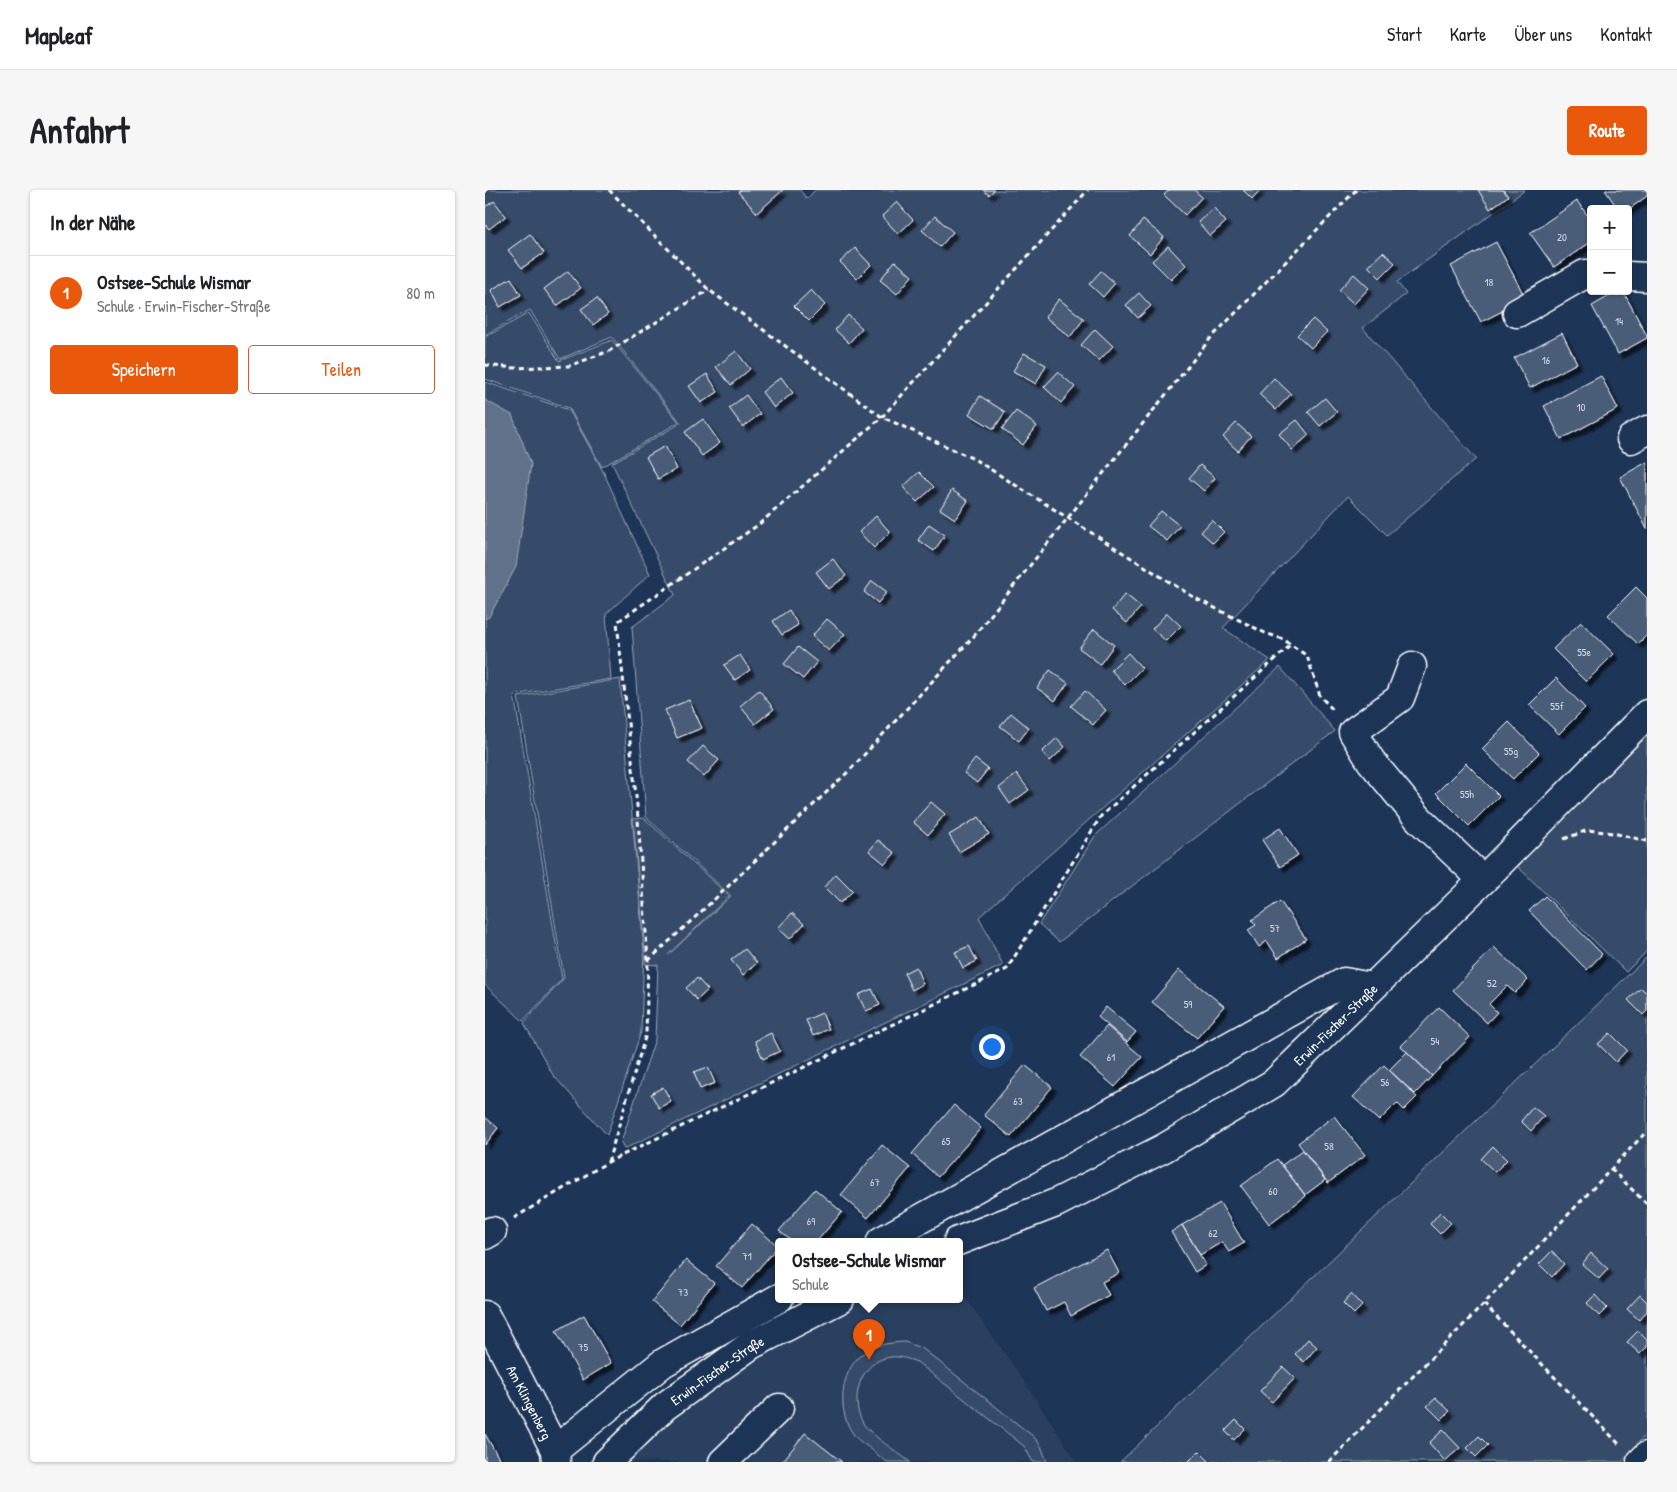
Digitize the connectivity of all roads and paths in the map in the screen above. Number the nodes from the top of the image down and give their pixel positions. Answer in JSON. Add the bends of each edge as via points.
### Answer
{"nodes":[{"id":1,"x":609,"y":190,"type":"edge"},
{"id":2,"x":1087,"y":190,"type":"edge"},
{"id":3,"x":1356,"y":190,"type":"edge"},
{"id":4,"x":1587,"y":274,"type":"edge"},
{"id":5,"x":1632,"y":276,"type":"edge"},
{"id":6,"x":1647,"y":277,"type":"edge"},
{"id":7,"x":709,"y":290,"type":"junction"},
{"id":8,"x":1517,"y":314,"type":"dead end"},
{"id":9,"x":485,"y":365,"type":"edge"},
{"id":10,"x":883,"y":417,"type":"junction"},
{"id":11,"x":1067,"y":517,"type":"junction"},
{"id":12,"x":1291,"y":645,"type":"junction"},
{"id":13,"x":1413,"y":666,"type":"dead end"},
{"id":14,"x":1647,"y":714,"type":"edge"},
{"id":15,"x":1353,"y":732,"type":"junction"},
{"id":16,"x":1561,"y":840,"type":"dead end"},
{"id":17,"x":1647,"y":841,"type":"edge"},
{"id":18,"x":1483,"y":880,"type":"junction"},
{"id":19,"x":648,"y":961,"type":"junction"},
{"id":20,"x":1372,"y":987,"type":"junction"},
{"id":21,"x":1647,"y":1131,"type":"edge"},
{"id":22,"x":608,"y":1162,"type":"junction"},
{"id":23,"x":1611,"y":1169,"type":"junction"},
{"id":24,"x":1647,"y":1204,"type":"edge"},
{"id":25,"x":488,"y":1233,"type":"edge"},
{"id":26,"x":886,"y":1238,"type":"edge"},
{"id":27,"x":963,"y":1239,"type":"edge"},
{"id":28,"x":775,"y":1300,"type":"edge"},
{"id":29,"x":832,"y":1303,"type":"edge"},
{"id":30,"x":1484,"y":1304,"type":"junction"},
{"id":31,"x":485,"y":1315,"type":"edge"},
{"id":32,"x":779,"y":1408,"type":"dead end"},
{"id":33,"x":1637,"y":1455,"type":"edge"},
{"id":34,"x":555,"y":1456,"type":"edge"},
{"id":35,"x":607,"y":1462,"type":"edge"},
{"id":36,"x":723,"y":1462,"type":"edge"},
{"id":37,"x":1329,"y":1462,"type":"edge"}],
"edges":[{"from":1,"to":7,"type":"path"},
{"from":2,"to":10,"type":"path"},
{"from":3,"to":11,"type":"path","via":[[1210,339]]},
{"from":4,"to":8,"type":"street"},
{"from":5,"to":6,"type":"street"},
{"from":7,"to":9,"type":"path","via":[[609,351],[569,366],[514,368]]},
{"from":7,"to":10,"type":"path"},
{"from":10,"to":11,"type":"path","via":[[974,459]]},
{"from":10,"to":19,"type":"path","via":[[758,524],[617,622],[637,805]]},
{"from":11,"to":12,"type":"path","via":[[1195,598]]},
{"from":11,"to":19,"type":"path","via":[[974,636],[857,762]]},
{"from":12,"to":15,"type":"path","via":[[1307,656],[1320,696]]},
{"from":12,"to":22,"type":"path","via":[[1101,816],[1007,969]]},
{"from":13,"to":15,"type":"street","via":[[1400,698]]},
{"from":14,"to":18,"type":"street","name":"Erwin-Fischer-Straße"},
{"from":15,"to":18,"type":"street","via":[[1371,761],[1419,819]]},
{"from":16,"to":17,"type":"path","via":[[1587,830]]},
{"from":18,"to":20,"type":"street","name":"Erwin-Fischer-Straße"},
{"from":19,"to":22,"type":"path","via":[[646,1034]]},
{"from":20,"to":26,"type":"street","via":[[1344,982]]},
{"from":20,"to":27,"type":"street","name":"Erwin-Fischer-Straße","via":[[1274,1083],[1164,1148],[1056,1203]]},
{"from":21,"to":23,"type":"path"},
{"from":22,"to":25,"type":"path"},
{"from":23,"to":24,"type":"path"},
{"from":23,"to":30,"type":"path"},
{"from":28,"to":34,"type":"street","via":[[663,1363]]},
{"from":29,"to":35,"type":"street","name":"Erwin-Fischer-Straße","via":[[751,1345],[665,1406]]},
{"from":30,"to":33,"type":"path"},
{"from":30,"to":37,"type":"path"},
{"from":31,"to":34,"type":"street","name":"Am Klingenberg"},
{"from":32,"to":36,"type":"street"}]}
